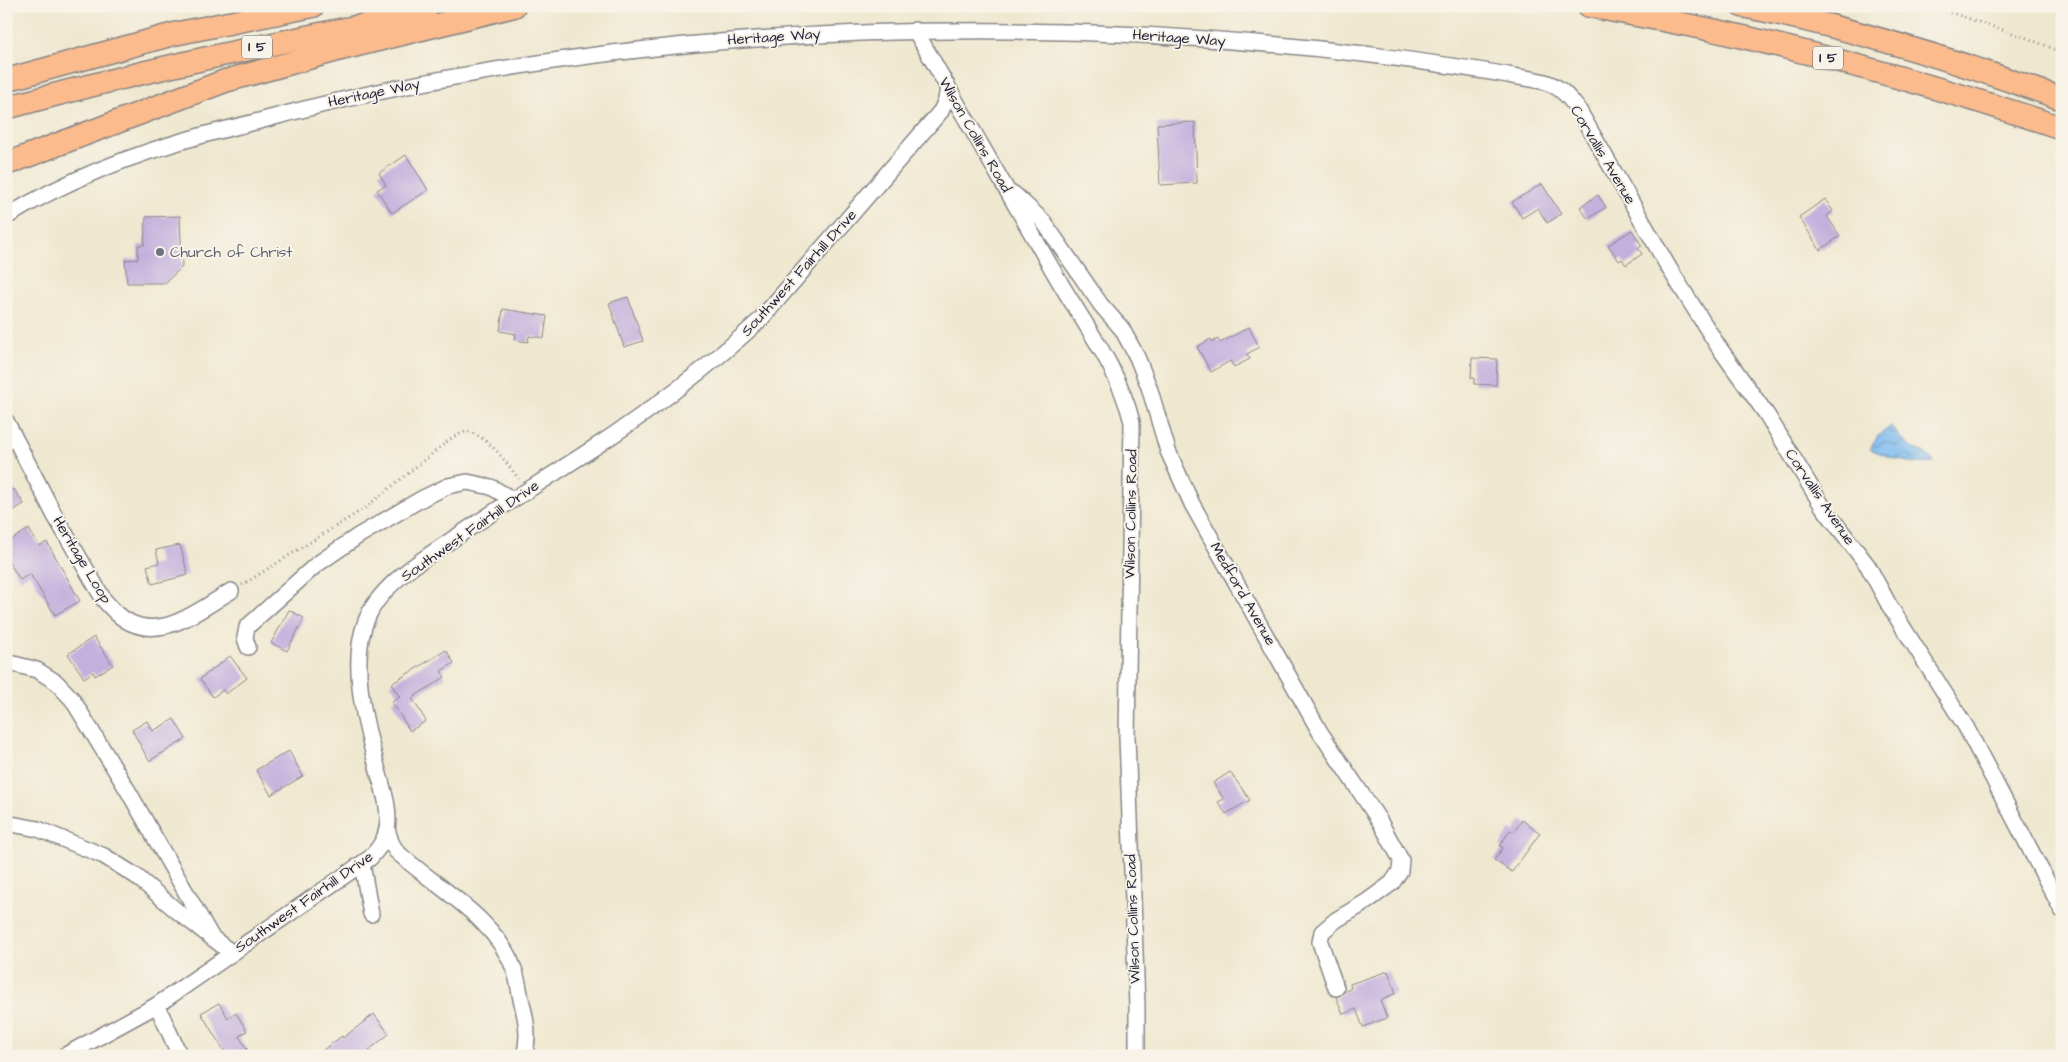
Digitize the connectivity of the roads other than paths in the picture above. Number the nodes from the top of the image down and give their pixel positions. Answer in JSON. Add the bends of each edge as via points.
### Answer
{"nodes":[{"id":1,"x":314,"y":6,"type":"edge"},
{"id":2,"x":513,"y":6,"type":"edge"},
{"id":3,"x":1589,"y":6,"type":"edge"},
{"id":4,"x":1742,"y":6,"type":"edge"},
{"id":5,"x":915,"y":30,"type":"junction"},
{"id":6,"x":6,"y":80,"type":"edge"},
{"id":7,"x":948,"y":88,"type":"junction"},
{"id":8,"x":1564,"y":92,"type":"joint"},
{"id":9,"x":2062,"y":99,"type":"edge"},
{"id":10,"x":6,"y":108,"type":"edge"},
{"id":11,"x":2062,"y":128,"type":"edge"},
{"id":12,"x":6,"y":164,"type":"edge"},
{"id":13,"x":1004,"y":185,"type":"junction"},
{"id":14,"x":6,"y":217,"type":"edge"},
{"id":15,"x":6,"y":421,"type":"edge"},
{"id":16,"x":512,"y":499,"type":"junction"},
{"id":17,"x":231,"y":591,"type":"dead end"},
{"id":18,"x":248,"y":647,"type":"dead end"},
{"id":19,"x":6,"y":662,"type":"edge"},
{"id":20,"x":6,"y":823,"type":"edge"},
{"id":21,"x":387,"y":829,"type":"junction"},
{"id":22,"x":362,"y":864,"type":"junction"},
{"id":23,"x":2062,"y":910,"type":"edge"},
{"id":24,"x":372,"y":914,"type":"dead end"},
{"id":25,"x":212,"y":938,"type":"junction"},
{"id":26,"x":232,"y":953,"type":"junction"},
{"id":27,"x":1336,"y":988,"type":"dead end"},
{"id":28,"x":157,"y":1005,"type":"junction"},
{"id":29,"x":64,"y":1056,"type":"edge"},
{"id":30,"x":180,"y":1056,"type":"edge"},
{"id":31,"x":524,"y":1056,"type":"edge"},
{"id":32,"x":1137,"y":1056,"type":"edge"}],
"edges":[{"from":1,"to":6,"type":"highway","number":"I 5","via":[[174,34]]},
{"from":2,"to":10,"type":"highway","number":"I 5","via":[[395,19],[293,39],[100,82]]},
{"from":2,"to":12,"type":"highway","via":[[225,81]]},
{"from":3,"to":11,"type":"highway","number":"I 5","via":[[1726,33],[1888,74]]},
{"from":4,"to":9,"type":"highway","number":"I 5","via":[[1895,45]]},
{"from":5,"to":7,"type":"street","name":"Wilson Collins Road"},
{"from":5,"to":8,"type":"street","name":"Heritage Way","via":[[1156,36],[1334,51],[1492,72],[1547,83]]},
{"from":5,"to":14,"type":"street","name":"Heritage Way","via":[[738,39],[652,48],[530,63],[380,90],[208,133],[137,155],[78,177]]},
{"from":7,"to":13,"type":"street","name":"Wilson Collins Road"},
{"from":7,"to":16,"type":"street","name":"Southwest Fairhill Drive","via":[[941,111],[760,320],[661,400]]},
{"from":8,"to":23,"type":"street","name":"Corvallis Avenue","via":[[1578,109],[1669,268],[1718,346],[1767,415],[1823,508],[1868,566],[1966,727]]},
{"from":13,"to":27,"type":"street","name":"Medford Avenue","via":[[1043,221],[1096,299],[1122,329],[1149,387],[1168,451],[1192,504],[1320,732],[1380,820],[1400,860],[1400,871],[1392,883],[1322,932],[1320,942]]},
{"from":13,"to":32,"type":"street","name":"Wilson Collins Road","via":[[1114,370],[1132,422],[1127,737]]},
{"from":15,"to":17,"type":"street","name":"Heritage Loop","via":[[55,516],[104,600],[115,612],[131,623],[170,625],[194,615]]},
{"from":16,"to":18,"type":"street","via":[[491,487],[467,482],[448,486],[394,514],[316,565],[247,627],[245,638]]},
{"from":16,"to":21,"type":"street","name":"Southwest Fairhill Drive","via":[[434,551],[392,585],[369,613],[360,647],[360,671],[364,712],[386,798]]},
{"from":19,"to":25,"type":"street","via":[[37,670],[56,682],[72,699]]},
{"from":20,"to":25,"type":"street","via":[[38,829],[104,856],[136,876]]},
{"from":21,"to":22,"type":"street","name":"Southwest Fairhill Drive","via":[[382,845]]},
{"from":21,"to":31,"type":"street","via":[[396,851],[469,909],[503,948],[514,969],[526,1021],[528,1042]]},
{"from":22,"to":24,"type":"street"},
{"from":22,"to":26,"type":"street","name":"Southwest Fairhill Drive"},
{"from":25,"to":26,"type":"street"},
{"from":26,"to":28,"type":"street","name":"Southwest Fairhill Drive"},
{"from":28,"to":29,"type":"street","name":"Southwest Fairhill Drive"},
{"from":28,"to":30,"type":"street"}]}
